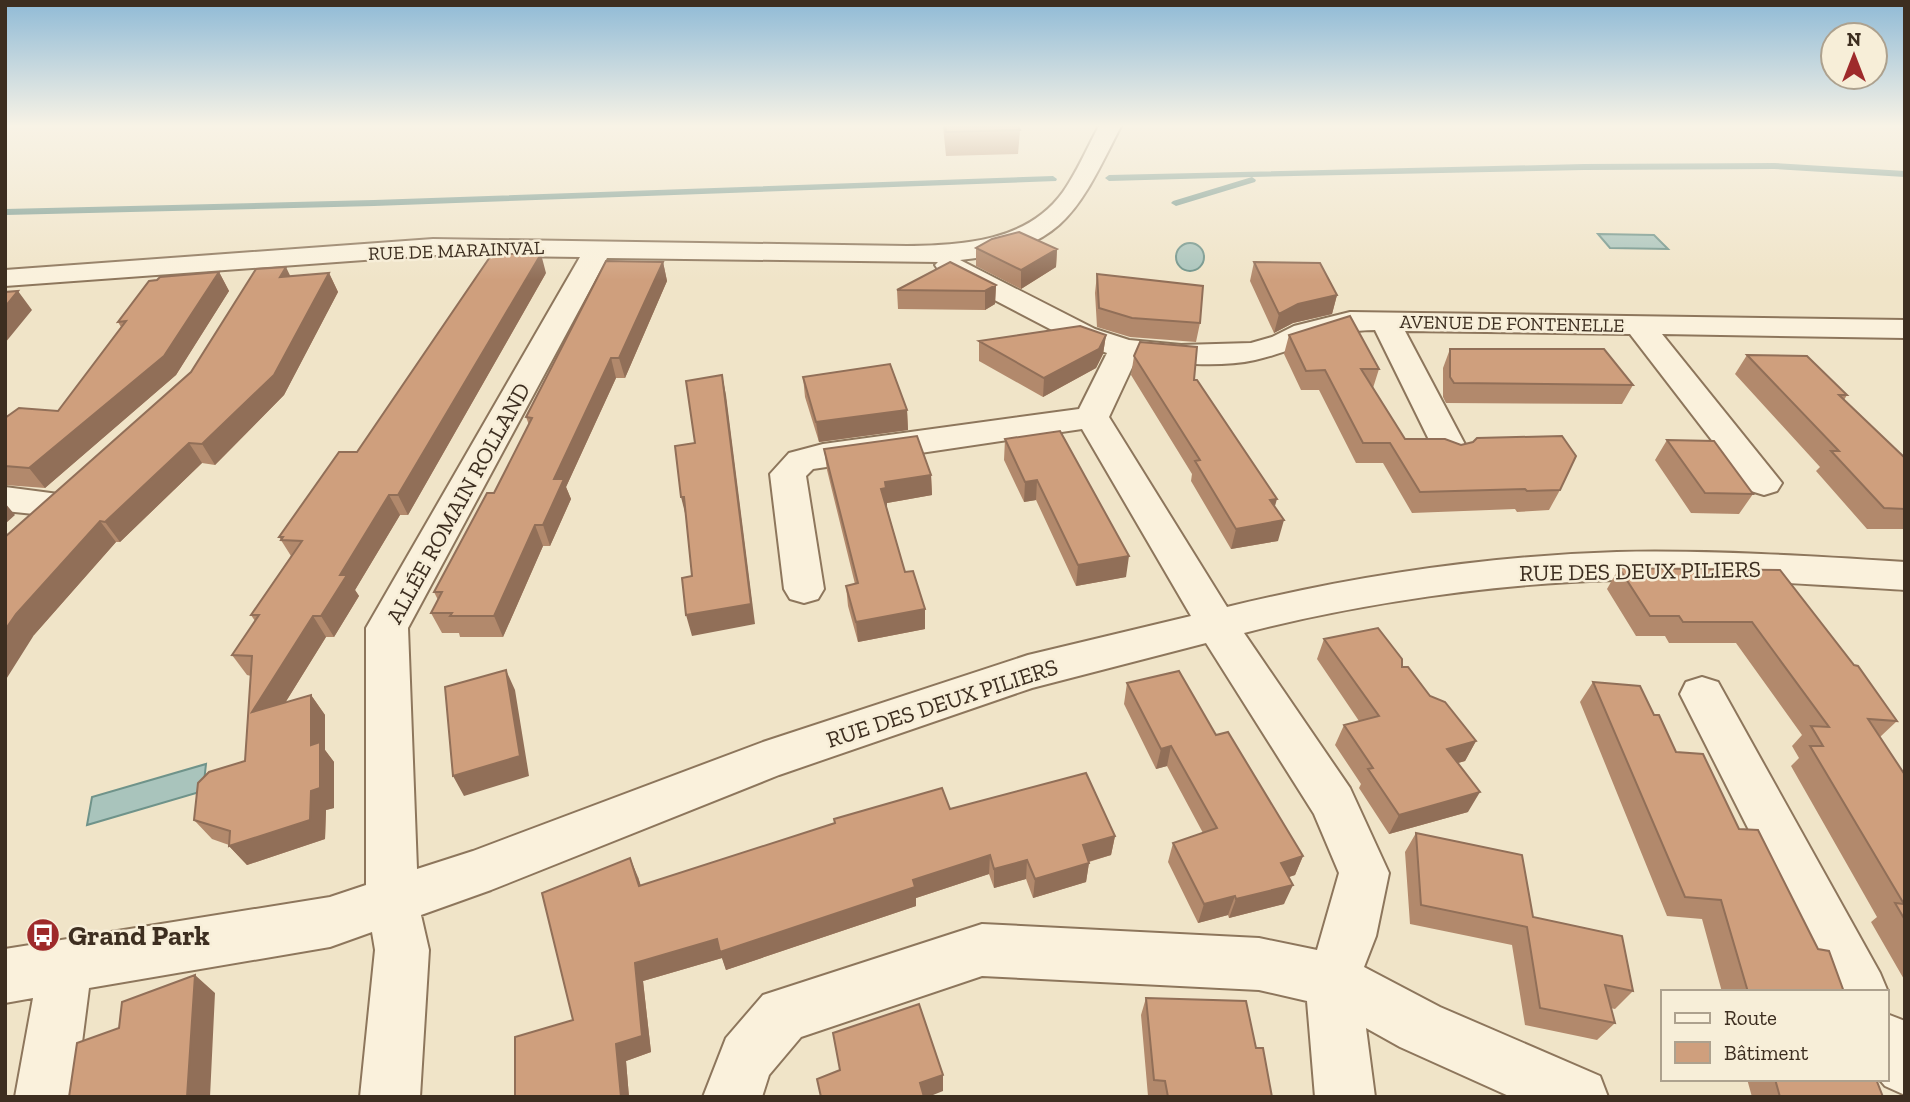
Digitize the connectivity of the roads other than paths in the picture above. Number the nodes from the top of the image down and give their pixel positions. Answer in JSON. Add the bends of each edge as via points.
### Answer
{"nodes":[{"id":1,"x":1082,"y":177,"type":"edge"},
{"id":2,"x":599,"y":248,"type":"junction"},
{"id":3,"x":907,"y":254,"type":"junction"},
{"id":4,"x":266,"y":259,"type":"junction"},
{"id":5,"x":5,"y":278,"type":"edge"},
{"id":6,"x":245,"y":293,"type":"edge"},
{"id":7,"x":1385,"y":321,"type":"junction"},
{"id":8,"x":1638,"y":324,"type":"junction"},
{"id":9,"x":1905,"y":329,"type":"edge"},
{"id":10,"x":1125,"y":349,"type":"junction"},
{"id":11,"x":1092,"y":417,"type":"junction"},
{"id":12,"x":1452,"y":452,"type":"edge"},
{"id":13,"x":1764,"y":483,"type":"dead end"},
{"id":14,"x":5,"y":499,"type":"edge"},
{"id":15,"x":24,"y":530,"type":"edge"},
{"id":16,"x":1905,"y":576,"type":"edge"},
{"id":17,"x":804,"y":589,"type":"dead end"},
{"id":18,"x":1216,"y":624,"type":"junction"},
{"id":19,"x":1702,"y":694,"type":"dead end"},
{"id":20,"x":392,"y":901,"type":"junction"},
{"id":21,"x":65,"y":968,"type":"junction"},
{"id":22,"x":5,"y":976,"type":"edge"},
{"id":23,"x":1332,"y":980,"type":"junction"},
{"id":24,"x":1859,"y":990,"type":"edge"},
{"id":25,"x":1889,"y":1045,"type":"edge"},
{"id":26,"x":1905,"y":1066,"type":"edge"},
{"id":27,"x":45,"y":1097,"type":"edge"},
{"id":28,"x":390,"y":1097,"type":"edge"},
{"id":29,"x":732,"y":1097,"type":"edge"},
{"id":30,"x":1345,"y":1097,"type":"edge"},
{"id":31,"x":1579,"y":1097,"type":"edge"}],
"edges":[{"from":1,"to":3,"type":"street","via":[[1054,217],[997,246],[976,252]]},
{"from":2,"to":3,"type":"street","name":"RUE DE MARAINVAL"},
{"from":2,"to":4,"type":"street","name":"RUE DE MARAINVAL","via":[[433,247]]},
{"from":2,"to":20,"type":"street","name":"ALLÉE ROMAIN ROLLAND","via":[[387,628]]},
{"from":3,"to":10,"type":"street","name":"AVENUE DE FONTENELLE","via":[[944,262],[1084,335]]},
{"from":4,"to":5,"type":"street","name":"RUE DE MARAINVAL"},
{"from":4,"to":6,"type":"street"},
{"from":7,"to":8,"type":"street","name":"AVENUE DE FONTENELLE"},
{"from":7,"to":10,"type":"street","name":"AVENUE DE FONTENELLE","via":[[1326,325],[1251,352],[1181,354]]},
{"from":7,"to":12,"type":"street"},
{"from":8,"to":9,"type":"street","name":"AVENUE DE FONTENELLE"},
{"from":8,"to":13,"type":"street"},
{"from":10,"to":11,"type":"street"},
{"from":11,"to":17,"type":"street","via":[[801,461],[788,474]]},
{"from":11,"to":18,"type":"street"},
{"from":14,"to":15,"type":"street","via":[[63,495]]},
{"from":16,"to":18,"type":"street","name":"RUE DES DEUX PILIERS","via":[[1747,567],[1617,566],[1509,573],[1393,589]]},
{"from":18,"to":20,"type":"street","name":"RUE DES DEUX PILIERS","via":[[1028,672],[789,752],[474,874]]},
{"from":18,"to":23,"type":"street","via":[[1333,803],[1364,873],[1349,936]]},
{"from":19,"to":24,"type":"street"},
{"from":20,"to":21,"type":"street","name":"RUE DES DEUX PILIERS","via":[[330,922]]},
{"from":20,"to":28,"type":"street","name":"ALLÉE ROMAIN ROLLAND","via":[[402,950]]},
{"from":21,"to":22,"type":"street","name":"RUE DES DEUX PILIERS"},
{"from":21,"to":27,"type":"street"},
{"from":23,"to":29,"type":"street","via":[[1259,964],[982,950],[783,1016],[746,1058]]},
{"from":23,"to":30,"type":"street"},
{"from":23,"to":31,"type":"street","via":[[1420,1027]]},
{"from":25,"to":26,"type":"street"}]}
